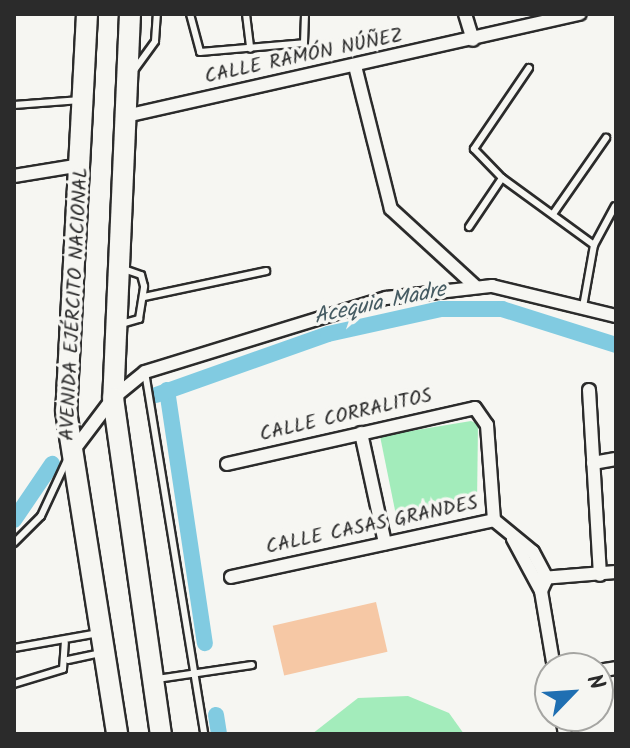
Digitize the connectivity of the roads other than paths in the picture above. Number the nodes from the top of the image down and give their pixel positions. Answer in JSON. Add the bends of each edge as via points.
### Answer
{"nodes":[{"id":1,"x":87,"y":14,"type":"edge"},
{"id":2,"x":130,"y":14,"type":"edge"},
{"id":3,"x":157,"y":14,"type":"edge"},
{"id":4,"x":190,"y":14,"type":"edge"},
{"id":5,"x":246,"y":14,"type":"edge"},
{"id":6,"x":305,"y":14,"type":"edge"},
{"id":7,"x":465,"y":14,"type":"edge"},
{"id":8,"x":580,"y":14,"type":"edge"},
{"id":9,"x":473,"y":40,"type":"junction"},
{"id":10,"x":250,"y":49,"type":"junction"},
{"id":11,"x":355,"y":66,"type":"junction"},
{"id":12,"x":529,"y":68,"type":"dead end"},
{"id":13,"x":129,"y":74,"type":"junction"},
{"id":14,"x":84,"y":100,"type":"junction"},
{"id":15,"x":14,"y":105,"type":"edge"},
{"id":16,"x":130,"y":115,"type":"junction"},
{"id":17,"x":606,"y":138,"type":"dead end"},
{"id":18,"x":81,"y":165,"type":"junction"},
{"id":19,"x":14,"y":176,"type":"edge"},
{"id":20,"x":502,"y":178,"type":"junction"},
{"id":21,"x":615,"y":206,"type":"edge"},
{"id":22,"x":553,"y":214,"type":"junction"},
{"id":23,"x":469,"y":227,"type":"dead end"},
{"id":24,"x":594,"y":245,"type":"junction"},
{"id":25,"x":114,"y":267,"type":"junction"},
{"id":26,"x":266,"y":271,"type":"dead end"},
{"id":27,"x":474,"y":285,"type":"junction"},
{"id":28,"x":144,"y":297,"type":"junction"},
{"id":29,"x":583,"y":307,"type":"junction"},
{"id":30,"x":616,"y":316,"type":"edge"},
{"id":31,"x":114,"y":325,"type":"junction"},
{"id":32,"x":145,"y":372,"type":"junction"},
{"id":33,"x":589,"y":390,"type":"dead end"},
{"id":34,"x":113,"y":398,"type":"junction"},
{"id":35,"x":361,"y":433,"type":"junction"},
{"id":36,"x":68,"y":457,"type":"junction"},
{"id":37,"x":616,"y":459,"type":"edge"},
{"id":38,"x":593,"y":463,"type":"junction"},
{"id":39,"x":227,"y":464,"type":"dead end"},
{"id":40,"x":494,"y":520,"type":"junction"},
{"id":41,"x":14,"y":543,"type":"edge"},
{"id":42,"x":385,"y":543,"type":"junction"},
{"id":43,"x":616,"y":572,"type":"edge"},
{"id":44,"x":600,"y":575,"type":"junction"},
{"id":45,"x":231,"y":577,"type":"dead end"},
{"id":46,"x":541,"y":578,"type":"junction"},
{"id":47,"x":65,"y":643,"type":"junction"},
{"id":48,"x":101,"y":643,"type":"junction"},
{"id":49,"x":14,"y":648,"type":"edge"},
{"id":50,"x":551,"y":652,"type":"edge"},
{"id":51,"x":68,"y":660,"type":"junction"},
{"id":52,"x":252,"y":665,"type":"dead end"},
{"id":53,"x":195,"y":674,"type":"junction"},
{"id":54,"x":153,"y":680,"type":"junction"},
{"id":55,"x":14,"y":684,"type":"edge"},
{"id":56,"x":117,"y":734,"type":"edge"},
{"id":57,"x":161,"y":734,"type":"edge"},
{"id":58,"x":204,"y":734,"type":"edge"}],
"edges":[{"from":1,"to":14,"type":"main road","name":"AVENIDA EJÉRCITO NACIONAL"},
{"from":2,"to":13,"type":"main road","name":"AVENIDA EJÉRCITO NACIONAL"},
{"from":3,"to":13,"type":"lane","via":[[151,49]]},
{"from":4,"to":10,"type":"lane","via":[[197,51]]},
{"from":5,"to":10,"type":"lane"},
{"from":6,"to":10,"type":"lane","via":[[304,43]]},
{"from":7,"to":9,"type":"street"},
{"from":8,"to":9,"type":"street","name":"CALLE RAMÓN NÚÑEZ"},
{"from":9,"to":11,"type":"street","name":"CALLE RAMÓN NÚÑEZ"},
{"from":11,"to":16,"type":"street","name":"CALLE RAMÓN NÚÑEZ"},
{"from":11,"to":27,"type":"street","via":[[391,209]]},
{"from":12,"to":20,"type":"lane","via":[[475,139],[477,156]]},
{"from":13,"to":16,"type":"main road","name":"AVENIDA EJÉRCITO NACIONAL"},
{"from":14,"to":15,"type":"lane"},
{"from":14,"to":18,"type":"main road","name":"AVENIDA EJÉRCITO NACIONAL"},
{"from":16,"to":25,"type":"main road","name":"AVENIDA EJÉRCITO NACIONAL"},
{"from":17,"to":22,"type":"lane"},
{"from":18,"to":19,"type":"street"},
{"from":18,"to":36,"type":"main road","name":"AVENIDA EJÉRCITO NACIONAL"},
{"from":20,"to":22,"type":"lane"},
{"from":20,"to":23,"type":"lane"},
{"from":21,"to":24,"type":"lane"},
{"from":22,"to":24,"type":"lane"},
{"from":24,"to":29,"type":"lane"},
{"from":25,"to":28,"type":"lane","via":[[141,275]]},
{"from":25,"to":31,"type":"main road","name":"AVENIDA EJÉRCITO NACIONAL"},
{"from":26,"to":28,"type":"lane"},
{"from":27,"to":29,"type":"street"},
{"from":27,"to":32,"type":"street","via":[[435,287],[319,315]]},
{"from":28,"to":31,"type":"lane","via":[[139,319]]},
{"from":29,"to":30,"type":"street"},
{"from":31,"to":34,"type":"main road","name":"AVENIDA EJÉRCITO NACIONAL"},
{"from":32,"to":34,"type":"street"},
{"from":32,"to":53,"type":"lane"},
{"from":33,"to":38,"type":"street"},
{"from":34,"to":36,"type":"street"},
{"from":34,"to":54,"type":"main road","name":"AVENIDA EJÉRCITO NACIONAL"},
{"from":35,"to":39,"type":"street","name":"CALLE CORRALITOS"},
{"from":35,"to":40,"type":"street","name":"CALLE CORRALITOS","via":[[475,408],[487,425]]},
{"from":35,"to":42,"type":"street"},
{"from":36,"to":41,"type":"lane","via":[[41,516]]},
{"from":36,"to":48,"type":"main road","name":"AVENIDA EJÉRCITO NACIONAL"},
{"from":37,"to":38,"type":"street"},
{"from":38,"to":44,"type":"street"},
{"from":40,"to":42,"type":"street","name":"CALLE CASAS GRANDES"},
{"from":40,"to":46,"type":"street","name":"CALLE CASAS GRANDES"},
{"from":42,"to":45,"type":"street","name":"CALLE CASAS GRANDES"},
{"from":43,"to":44,"type":"street"},
{"from":44,"to":46,"type":"street"},
{"from":46,"to":50,"type":"street","name":"CALLE CASAS GRANDES"},
{"from":47,"to":48,"type":"lane"},
{"from":47,"to":49,"type":"lane"},
{"from":47,"to":51,"type":"lane"},
{"from":48,"to":51,"type":"lane"},
{"from":48,"to":56,"type":"main road","name":"AVENIDA EJÉRCITO NACIONAL"},
{"from":51,"to":55,"type":"lane","via":[[63,669]]},
{"from":52,"to":53,"type":"lane"},
{"from":53,"to":54,"type":"lane"},
{"from":53,"to":58,"type":"lane"},
{"from":54,"to":57,"type":"main road","name":"AVENIDA EJÉRCITO NACIONAL"}]}
